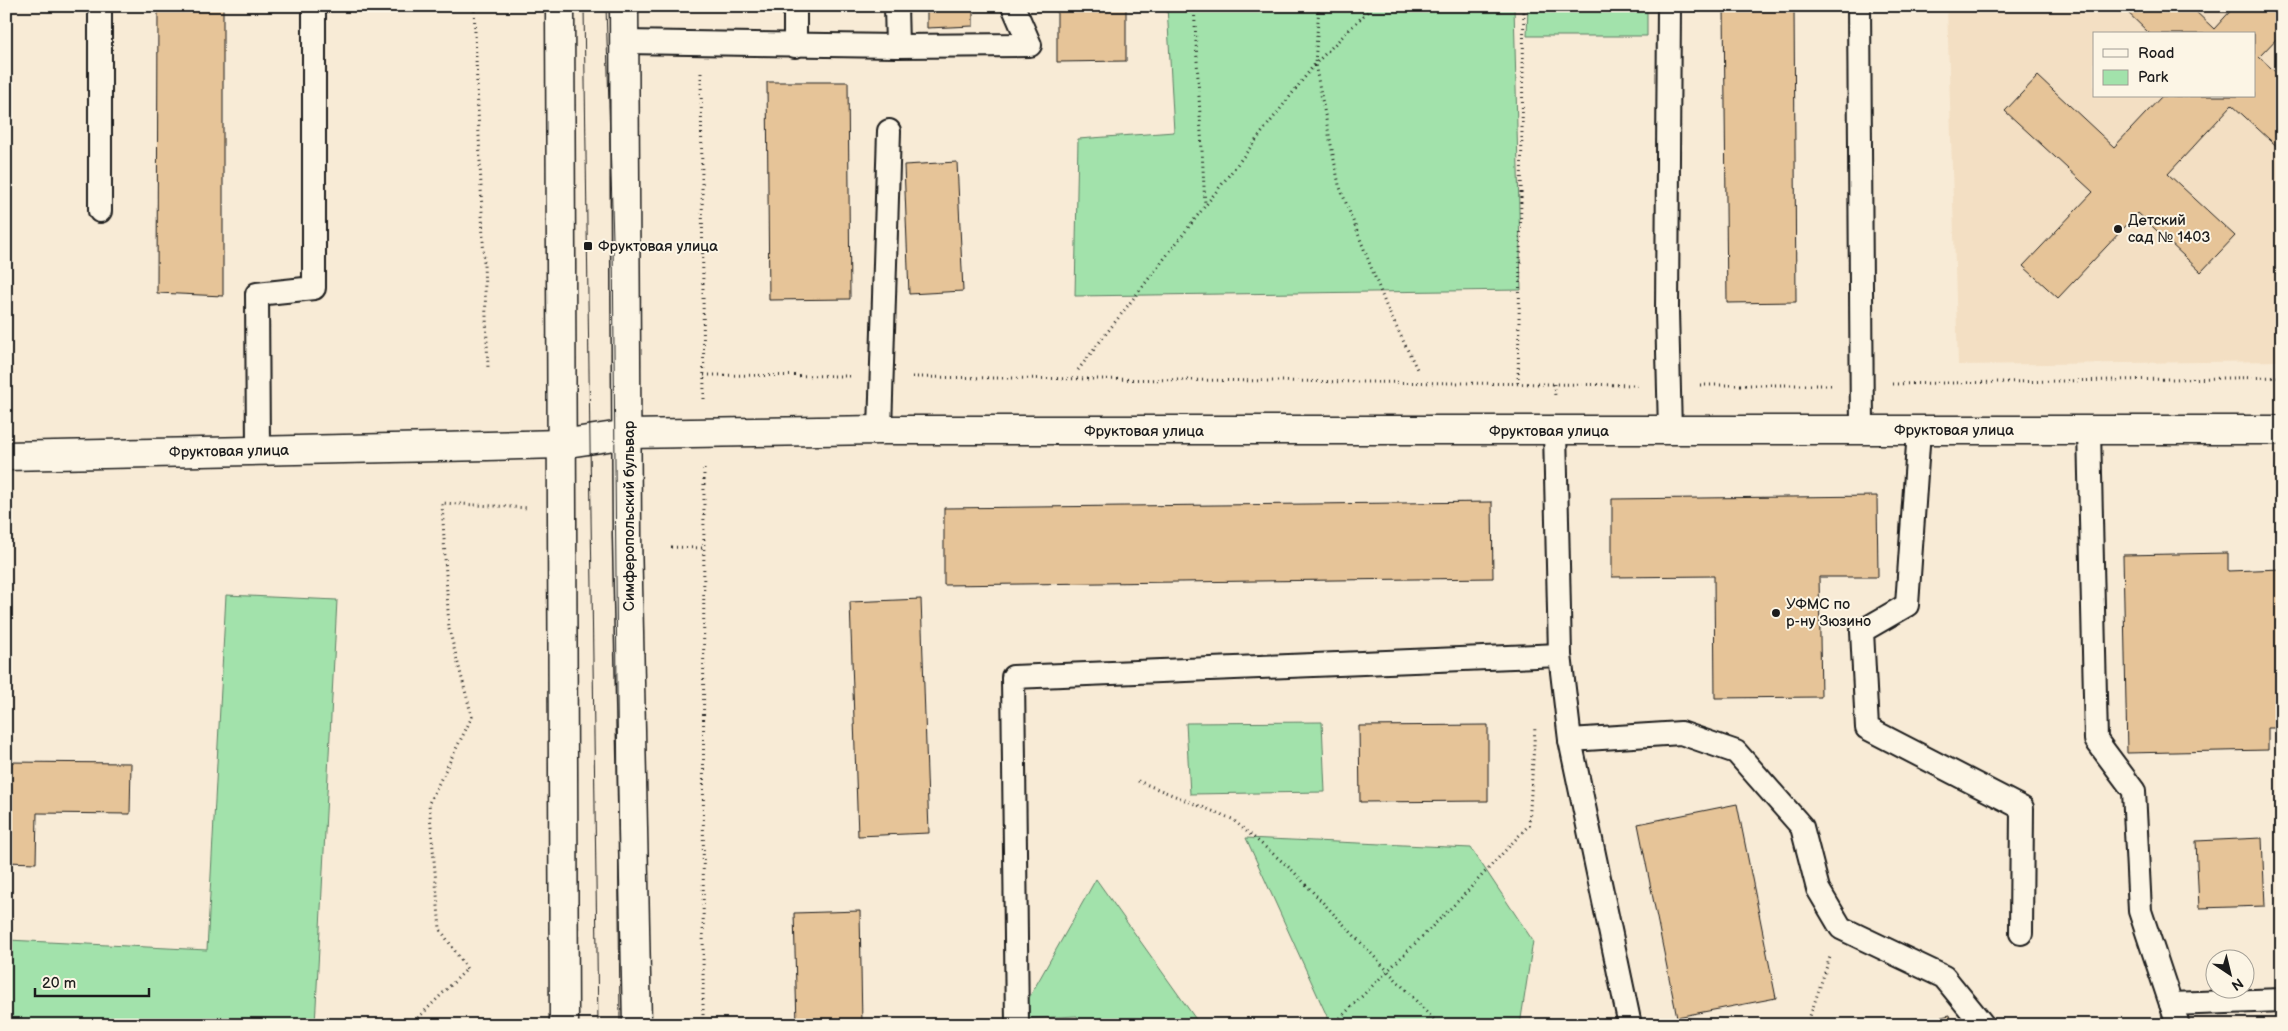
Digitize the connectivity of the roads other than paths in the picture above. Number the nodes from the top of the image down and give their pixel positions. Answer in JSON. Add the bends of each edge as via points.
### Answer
{"nodes":[{"id":1,"x":100,"y":6,"type":"edge"},
{"id":2,"x":314,"y":6,"type":"edge"},
{"id":3,"x":560,"y":6,"type":"edge"},
{"id":4,"x":624,"y":6,"type":"edge"},
{"id":5,"x":795,"y":6,"type":"edge"},
{"id":6,"x":896,"y":6,"type":"edge"},
{"id":7,"x":1013,"y":6,"type":"edge"},
{"id":8,"x":1669,"y":6,"type":"edge"},
{"id":9,"x":1859,"y":6,"type":"edge"},
{"id":10,"x":624,"y":42,"type":"junction"},
{"id":11,"x":795,"y":46,"type":"junction"},
{"id":12,"x":897,"y":46,"type":"junction"},
{"id":13,"x":889,"y":131,"type":"dead end"},
{"id":14,"x":100,"y":211,"type":"dead end"},
{"id":15,"x":880,"y":430,"type":"junction"},
{"id":16,"x":1862,"y":430,"type":"junction"},
{"id":17,"x":1919,"y":430,"type":"junction"},
{"id":18,"x":2089,"y":430,"type":"junction"},
{"id":19,"x":2282,"y":430,"type":"edge"},
{"id":20,"x":1555,"y":431,"type":"junction"},
{"id":21,"x":1670,"y":431,"type":"junction"},
{"id":22,"x":628,"y":434,"type":"junction"},
{"id":23,"x":561,"y":444,"type":"junction"},
{"id":24,"x":258,"y":450,"type":"junction"},
{"id":25,"x":6,"y":456,"type":"edge"},
{"id":26,"x":1560,"y":655,"type":"junction"},
{"id":27,"x":1570,"y":740,"type":"junction"},
{"id":28,"x":2021,"y":933,"type":"dead end"},
{"id":29,"x":2282,"y":1000,"type":"edge"},
{"id":30,"x":2174,"y":1015,"type":"edge"},
{"id":31,"x":564,"y":1025,"type":"edge"},
{"id":32,"x":637,"y":1025,"type":"edge"},
{"id":33,"x":1017,"y":1025,"type":"edge"},
{"id":34,"x":1630,"y":1025,"type":"edge"},
{"id":35,"x":1984,"y":1025,"type":"edge"}],
"edges":[{"from":1,"to":14,"type":"lane"},
{"from":2,"to":24,"type":"lane","via":[[314,288],[257,294]]},
{"from":3,"to":23,"type":"street"},
{"from":4,"to":10,"type":"street","name":"Симферопольский бульвар"},
{"from":5,"to":11,"type":"lane"},
{"from":6,"to":12,"type":"lane"},
{"from":7,"to":12,"type":"lane","via":[[1030,45]]},
{"from":8,"to":21,"type":"lane"},
{"from":9,"to":16,"type":"lane"},
{"from":10,"to":11,"type":"lane"},
{"from":10,"to":22,"type":"street","name":"Симферопольский бульвар"},
{"from":11,"to":12,"type":"lane"},
{"from":13,"to":15,"type":"lane"},
{"from":15,"to":20,"type":"street","name":"Фруктовая улица"},
{"from":15,"to":22,"type":"street","name":"Фруктовая улица"},
{"from":16,"to":17,"type":"street","name":"Фруктовая улица"},
{"from":16,"to":21,"type":"street","name":"Фруктовая улица"},
{"from":17,"to":18,"type":"street","name":"Фруктовая улица"},
{"from":17,"to":28,"type":"lane","via":[[1907,605],[1862,631],[1867,728],[2022,808]]},
{"from":18,"to":19,"type":"street","name":"Фруктовая улица"},
{"from":18,"to":30,"type":"lane","via":[[2096,740],[2134,791],[2140,911]]},
{"from":20,"to":21,"type":"street","name":"Фруктовая улица"},
{"from":20,"to":26,"type":"lane"},
{"from":22,"to":23,"type":"street","name":"Фруктовая улица"},
{"from":22,"to":32,"type":"street","name":"Симферопольский бульвар"},
{"from":23,"to":24,"type":"street","name":"Фруктовая улица"},
{"from":23,"to":31,"type":"street"},
{"from":24,"to":25,"type":"street","name":"Фруктовая улица"},
{"from":26,"to":27,"type":"lane"},
{"from":26,"to":33,"type":"lane","via":[[1013,677]]},
{"from":27,"to":34,"type":"lane"},
{"from":27,"to":35,"type":"lane","via":[[1681,733],[1736,752],[1802,827],[1818,889],[1841,928],[1944,977]]},
{"from":29,"to":30,"type":"lane"}]}
